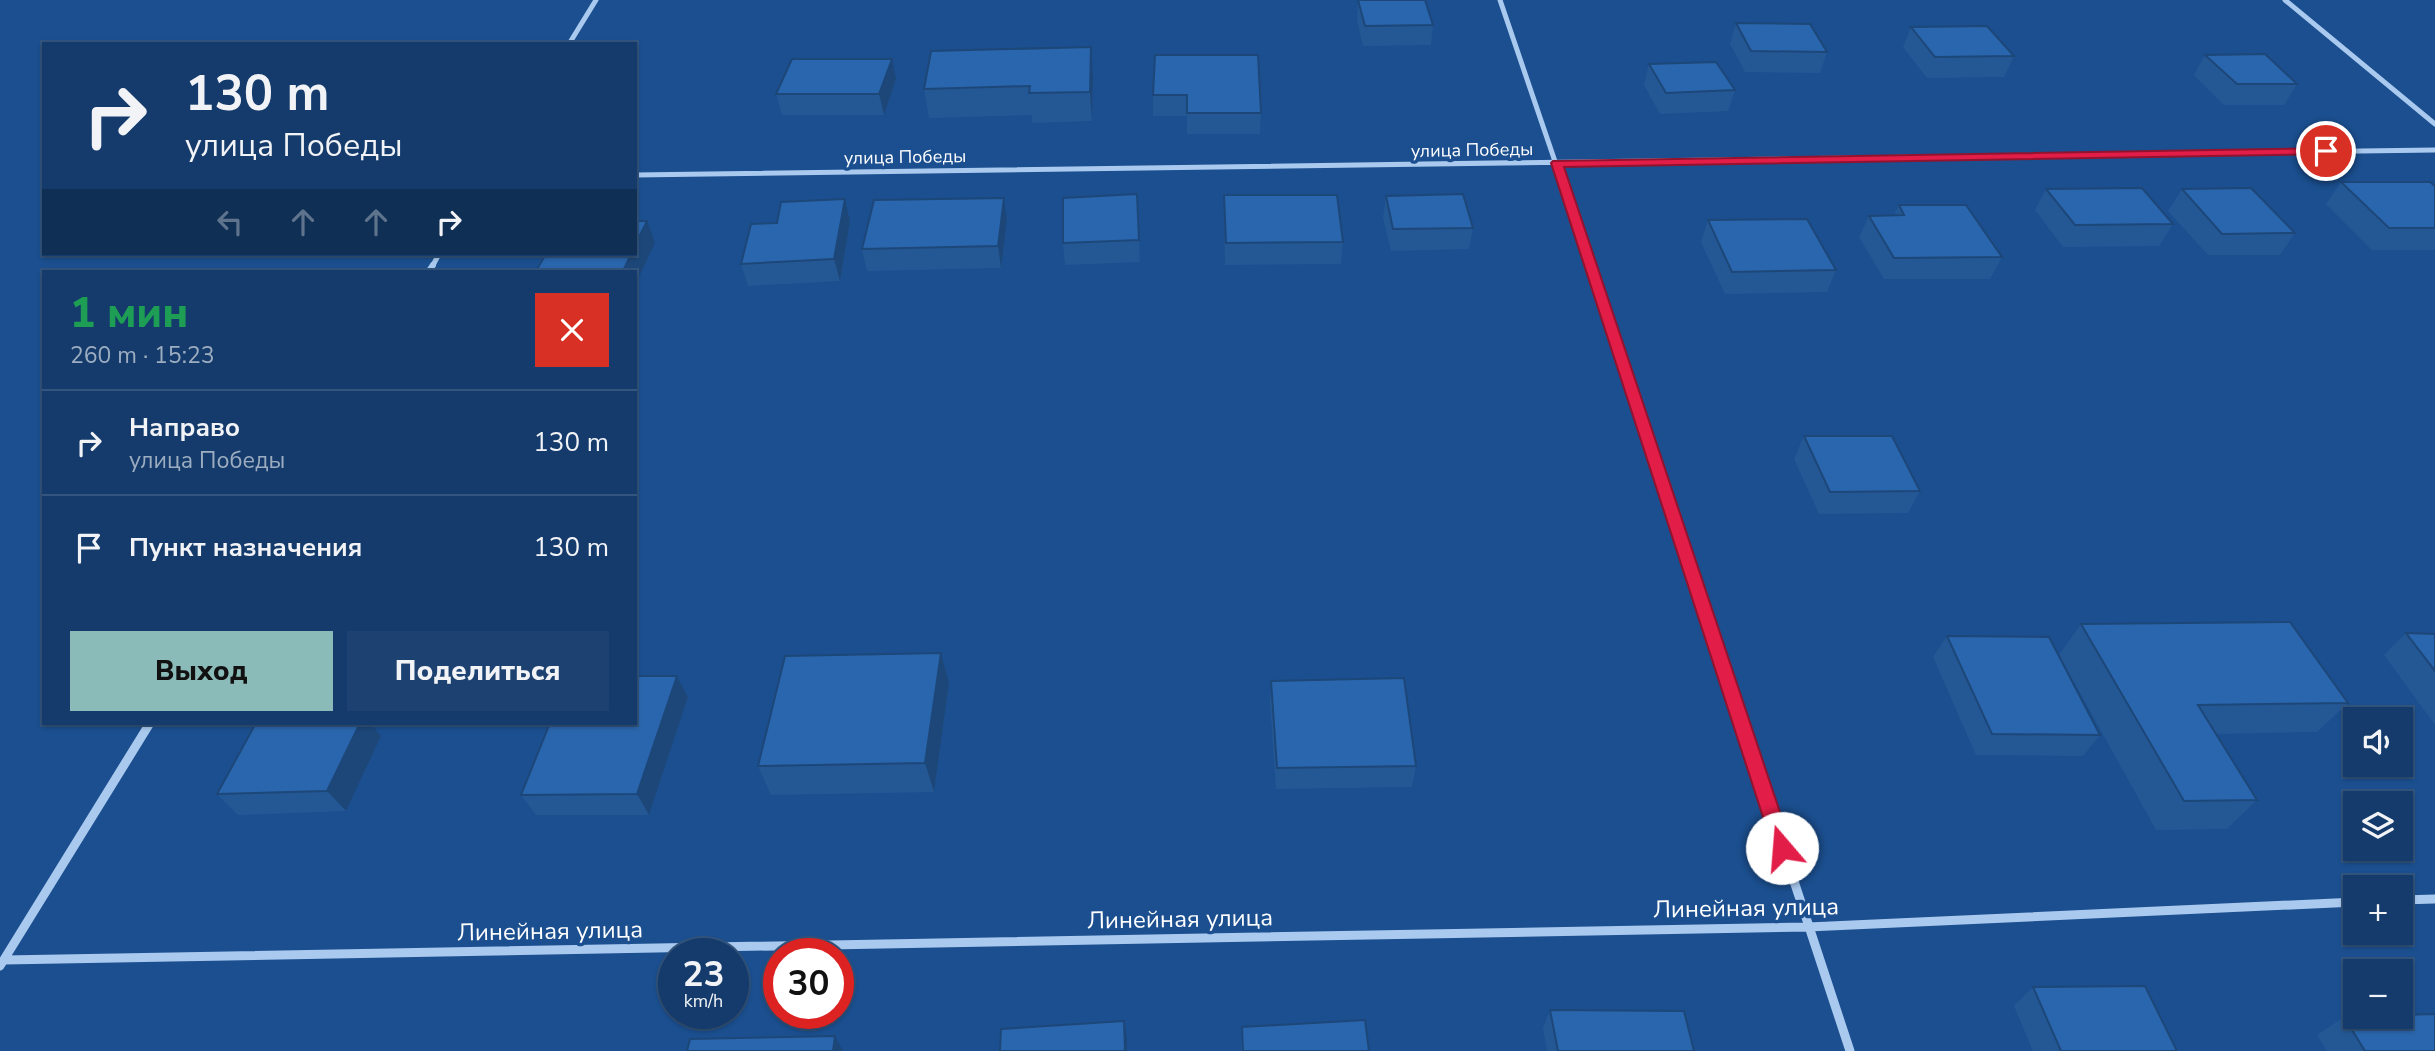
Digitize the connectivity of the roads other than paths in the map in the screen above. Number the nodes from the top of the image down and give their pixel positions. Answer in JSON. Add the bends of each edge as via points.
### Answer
{"nodes":[{"id":1,"x":596,"y":0,"type":"edge"},
{"id":2,"x":1500,"y":0,"type":"edge"},
{"id":3,"x":2285,"y":0,"type":"edge"},
{"id":4,"x":570,"y":42,"type":"edge"},
{"id":5,"x":2435,"y":124,"type":"edge"},
{"id":6,"x":2435,"y":150,"type":"edge"},
{"id":7,"x":1557,"y":163,"type":"junction"},
{"id":8,"x":637,"y":175,"type":"edge"},
{"id":9,"x":149,"y":725,"type":"edge"},
{"id":10,"x":2435,"y":899,"type":"edge"},
{"id":11,"x":2413,"y":900,"type":"edge"},
{"id":12,"x":2343,"y":903,"type":"edge"},
{"id":13,"x":1808,"y":927,"type":"junction"},
{"id":14,"x":2,"y":963,"type":"edge"},
{"id":15,"x":1850,"y":1051,"type":"edge"}],
"edges":[{"from":1,"to":4,"type":"street"},
{"from":2,"to":7,"type":"street"},
{"from":3,"to":5,"type":"street"},
{"from":6,"to":7,"type":"street","name":"улица Победы"},
{"from":7,"to":8,"type":"street","name":"улица Победы"},
{"from":7,"to":13,"type":"street"},
{"from":9,"to":14,"type":"street"},
{"from":10,"to":11,"type":"street"},
{"from":12,"to":13,"type":"street","name":"Линейная улица"},
{"from":13,"to":14,"type":"street","name":"Линейная улица"},
{"from":13,"to":15,"type":"street"}]}
